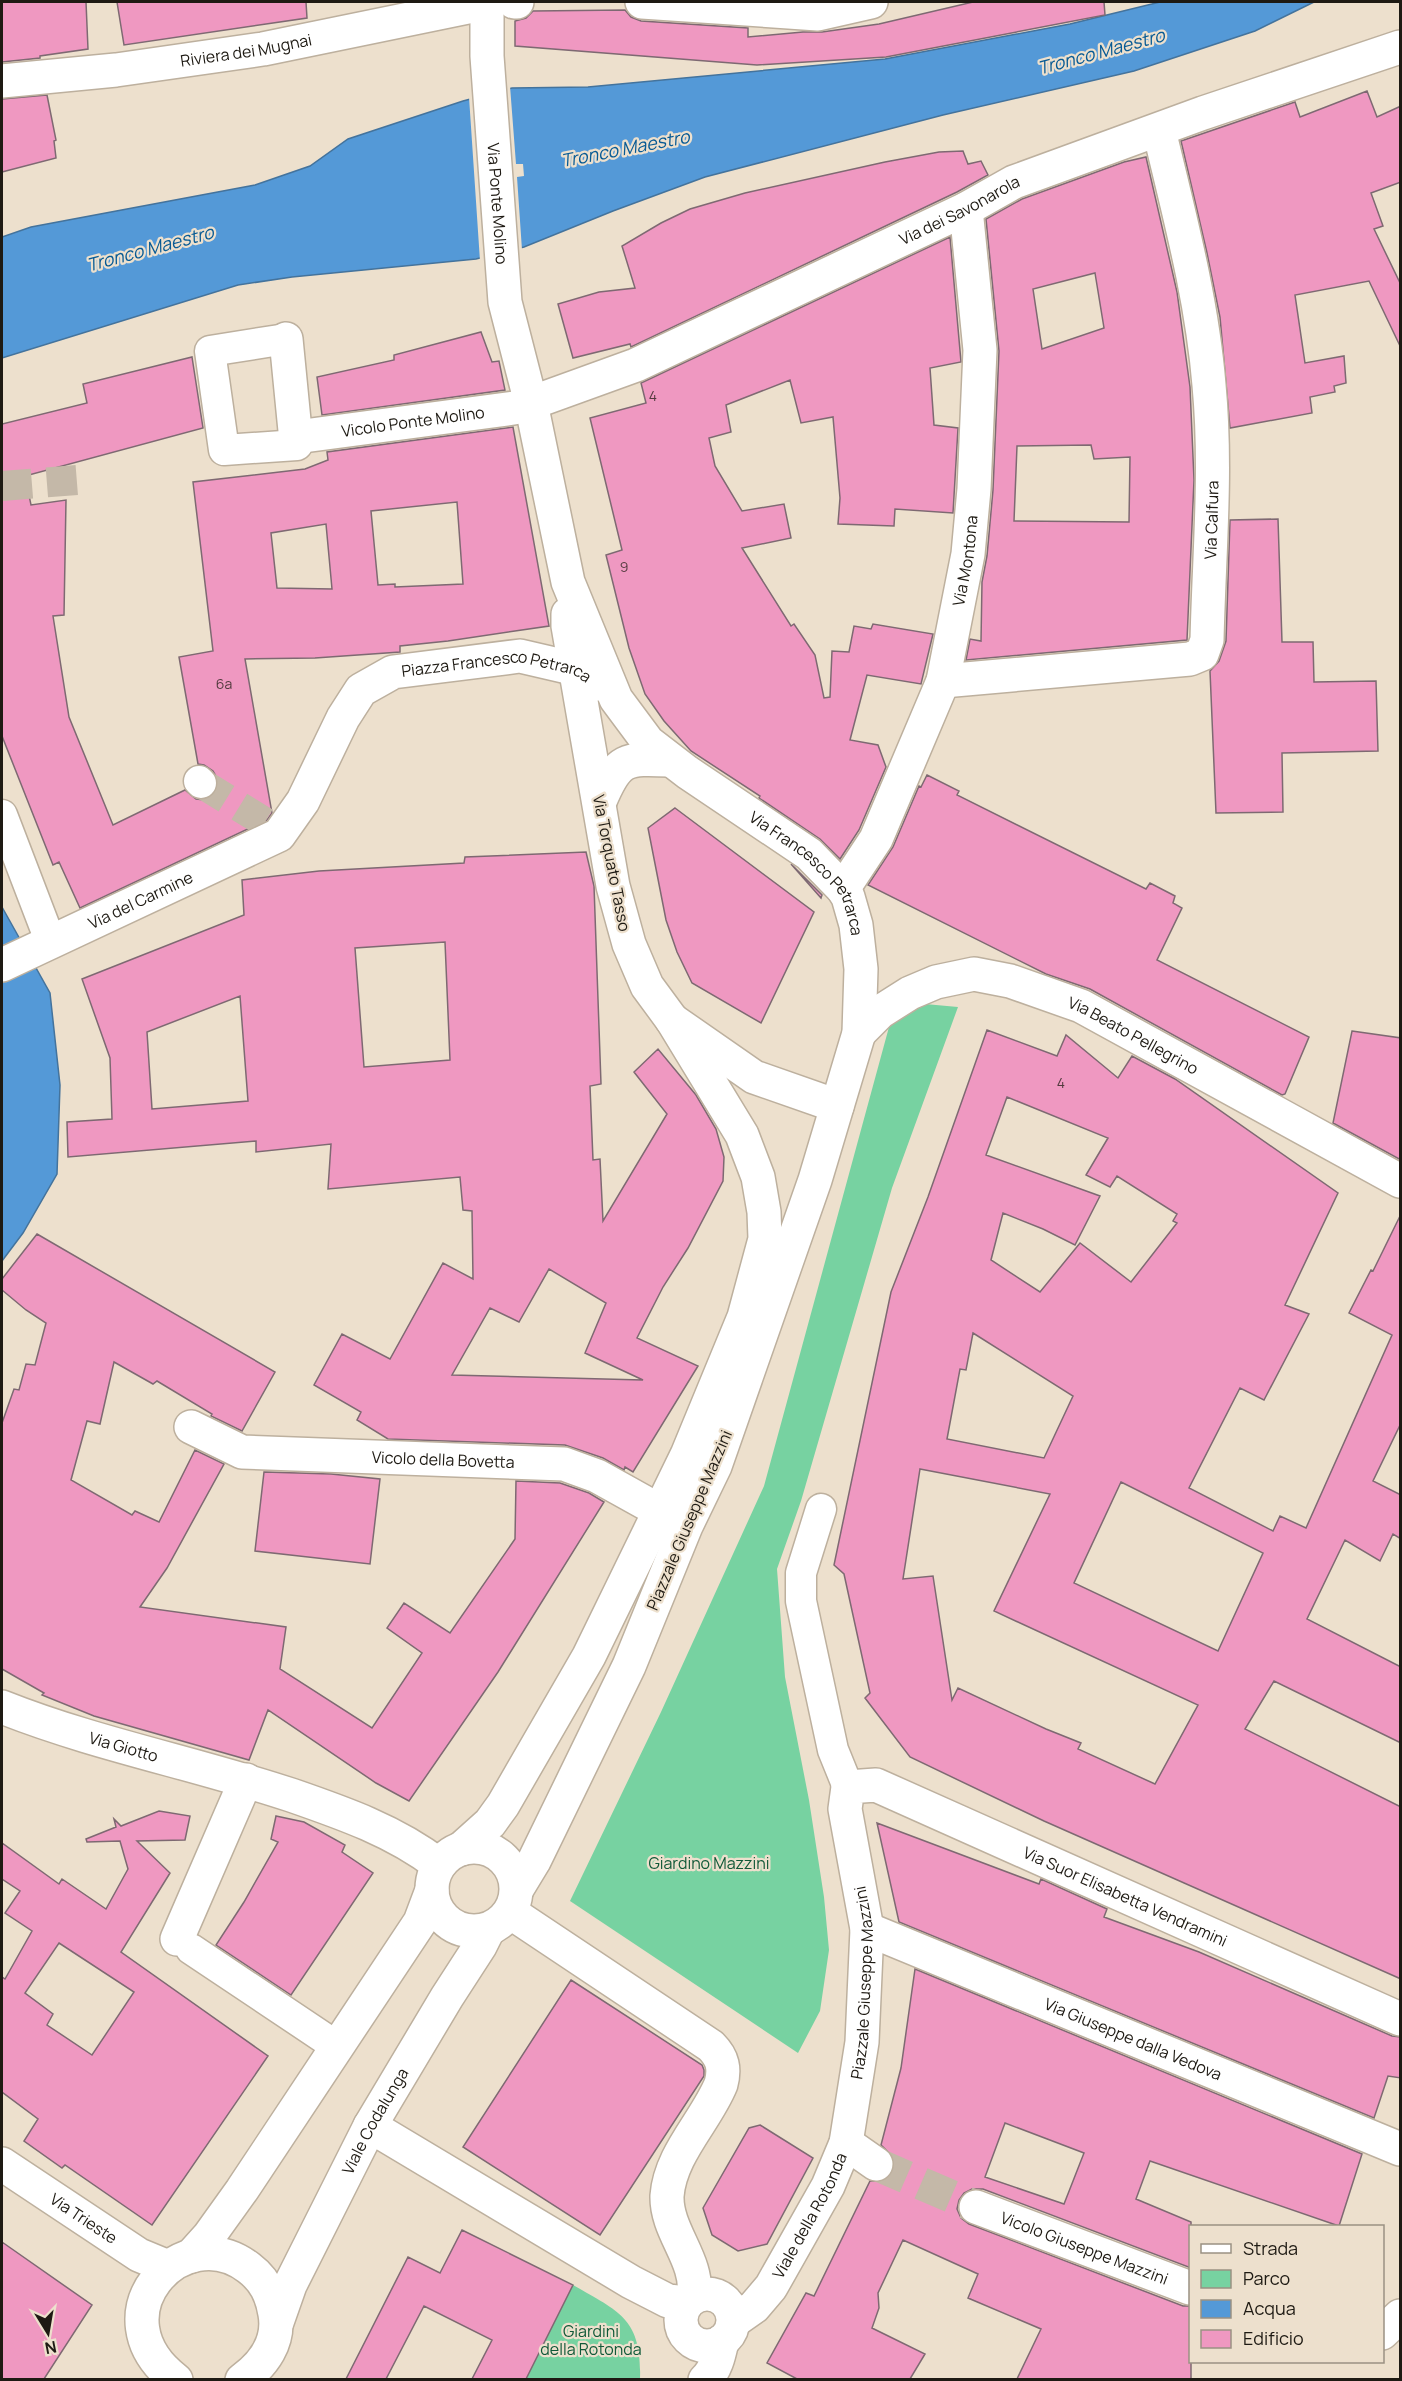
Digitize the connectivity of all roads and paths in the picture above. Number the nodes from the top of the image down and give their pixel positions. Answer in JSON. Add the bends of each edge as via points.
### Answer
{"nodes":[{"id":1,"x":501,"y":2,"type":"edge"},
{"id":2,"x":642,"y":2,"type":"edge"},
{"id":3,"x":872,"y":2,"type":"edge"},
{"id":4,"x":1401,"y":47,"type":"edge"},
{"id":5,"x":2,"y":81,"type":"edge"},
{"id":6,"x":1159,"y":130,"type":"junction"},
{"id":7,"x":966,"y":209,"type":"junction"},
{"id":8,"x":286,"y":339,"type":"joint"},
{"id":9,"x":531,"y":403,"type":"junction"},
{"id":10,"x":296,"y":439,"type":"junction"},
{"id":11,"x":568,"y":582,"type":"junction"},
{"id":12,"x":576,"y":669,"type":"junction"},
{"id":13,"x":944,"y":681,"type":"junction"},
{"id":14,"x":616,"y":699,"type":"junction"},
{"id":15,"x":670,"y":760,"type":"junction"},
{"id":16,"x":594,"y":766,"type":"joint"},
{"id":17,"x":600,"y":801,"type":"junction"},
{"id":18,"x":2,"y":815,"type":"edge"},
{"id":19,"x":277,"y":831,"type":"joint"},
{"id":20,"x":843,"y":888,"type":"junction"},
{"id":21,"x":44,"y":946,"type":"junction"},
{"id":22,"x":2,"y":965,"type":"edge"},
{"id":23,"x":672,"y":1020,"type":"junction"},
{"id":24,"x":859,"y":1033,"type":"junction"},
{"id":25,"x":837,"y":1107,"type":"junction"},
{"id":26,"x":1401,"y":1181,"type":"edge"},
{"id":27,"x":765,"y":1239,"type":"joint"},
{"id":28,"x":191,"y":1427,"type":"dead end"},
{"id":29,"x":821,"y":1509,"type":"dead end"},
{"id":30,"x":672,"y":1519,"type":"junction"},
{"id":31,"x":2,"y":1707,"type":"edge"},
{"id":32,"x":246,"y":1780,"type":"junction"},
{"id":33,"x":848,"y":1787,"type":"junction"},
{"id":34,"x":444,"y":1868,"type":"junction"},
{"id":35,"x":505,"y":1910,"type":"junction"},
{"id":36,"x":867,"y":1929,"type":"junction"},
{"id":37,"x":184,"y":1944,"type":"joint"},
{"id":38,"x":1401,"y":2019,"type":"edge"},
{"id":39,"x":336,"y":2046,"type":"junction"},
{"id":40,"x":370,"y":2126,"type":"junction"},
{"id":41,"x":846,"y":2143,"type":"junction"},
{"id":42,"x":1401,"y":2149,"type":"edge"},
{"id":43,"x":2,"y":2164,"type":"edge"},
{"id":44,"x":876,"y":2164,"type":"tunnel mouth"},
{"id":45,"x":976,"y":2207,"type":"tunnel mouth"},
{"id":46,"x":180,"y":2262,"type":"junction"},
{"id":47,"x":1189,"y":2287,"type":"edge"},
{"id":48,"x":711,"y":2312,"type":"junction"},
{"id":49,"x":1401,"y":2316,"type":"edge"},
{"id":50,"x":277,"y":2322,"type":"junction"},
{"id":51,"x":1384,"y":2332,"type":"edge"},
{"id":52,"x":146,"y":2365,"type":"edge"},
{"id":53,"x":176,"y":2379,"type":"edge"},
{"id":54,"x":242,"y":2379,"type":"edge"},
{"id":55,"x":695,"y":2379,"type":"edge"},
{"id":56,"x":705,"y":2379,"type":"edge"}],
"edges":[{"from":1,"to":5,"type":"street","name":"Riviera dei Mugnai","via":[[263,49]]},
{"from":1,"to":9,"type":"street","name":"Via Ponte Molino","via":[[487,56],[505,302]]},
{"from":2,"to":3,"type":"street","via":[[818,14]]},
{"from":4,"to":6,"type":"street","name":"Via dei Savonarola"},
{"from":6,"to":7,"type":"street","name":"Via dei Savonarola","via":[[1014,182]]},
{"from":6,"to":13,"type":"street","name":"Via Calfura","via":[[1192,271],[1209,383],[1214,465],[1207,640],[1202,654],[1182,660]]},
{"from":7,"to":9,"type":"street","name":"Via dei Savonarola","via":[[636,364]]},
{"from":7,"to":13,"type":"street","name":"Via Montona","via":[[980,350],[974,489],[968,554]]},
{"from":8,"to":10,"type":"street","name":"Vicolo Ponte Molino"},
{"from":8,"to":10,"type":"street","name":"Vicolo Ponte Molino","via":[[210,351],[224,450],[297,445]]},
{"from":9,"to":10,"type":"street","name":"Vicolo Ponte Molino"},
{"from":9,"to":11,"type":"street","name":"Via Francesco Petrarca"},
{"from":11,"to":12,"type":"street","name":"Via Francesco Petrarca","via":[[568,626]]},
{"from":11,"to":14,"type":"street","name":"Via Francesco Petrarca"},
{"from":12,"to":14,"type":"street","name":"Piazza Francesco Petrarca"},
{"from":12,"to":16,"type":"street","name":"Via Francesco Petrarca"},
{"from":12,"to":19,"type":"street","name":"Piazza Francesco Petrarca","via":[[520,656],[393,672],[361,690],[303,801]]},
{"from":13,"to":20,"type":"street","name":"Via Montona","via":[[876,839]]},
{"from":14,"to":15,"type":"street","name":"Via Francesco Petrarca","via":[[648,742]]},
{"from":15,"to":17,"type":"street","via":[[645,759],[623,764],[609,779]]},
{"from":15,"to":20,"type":"street","name":"Via Francesco Petrarca","via":[[809,854]]},
{"from":16,"to":17,"type":"street","name":"Via Torquato Tasso"},
{"from":17,"to":23,"type":"street","name":"Via Torquato Tasso","via":[[613,886],[628,944],[647,986]]},
{"from":18,"to":21,"type":"street"},
{"from":19,"to":21,"type":"street","name":"Via del Carmine"},
{"from":20,"to":24,"type":"street","name":"Via Francesco Petrarca","via":[[858,934]]},
{"from":21,"to":22,"type":"street","name":"Via del Carmine"},
{"from":23,"to":25,"type":"street","name":"Via Torquato Tasso","via":[[754,1077]]},
{"from":23,"to":27,"type":"street","name":"Via Torquato Tasso","via":[[742,1135],[758,1177]]},
{"from":24,"to":25,"type":"street","name":"Piazzale Giuseppe Mazzini"},
{"from":24,"to":26,"type":"street","name":"Via Beato Pellegrino","via":[[880,1012],[936,982],[974,974],[1010,981],[1081,1006]]},
{"from":25,"to":30,"type":"street","name":"Piazzale Giuseppe Mazzini","via":[[715,1466]]},
{"from":27,"to":30,"type":"street","name":"Piazzale Giuseppe Mazzini","via":[[742,1325],[687,1455]]},
{"from":28,"to":30,"type":"street","name":"Vicolo della Bovetta","via":[[242,1452],[564,1464],[597,1476]]},
{"from":29,"to":33,"type":"street","name":"Piazzale Giuseppe Mazzini","via":[[801,1573],[801,1601],[833,1750]]},
{"from":30,"to":34,"type":"street","name":"Piazzale Giuseppe Mazzini","via":[[626,1584],[516,1784],[490,1823]]},
{"from":30,"to":35,"type":"street","name":"Piazzale Giuseppe Mazzini","via":[[629,1666],[534,1861]]},
{"from":31,"to":32,"type":"street","name":"Via Giotto","via":[[82,1736]]},
{"from":32,"to":34,"type":"street","name":"Via Giotto","via":[[376,1826],[419,1849]]},
{"from":32,"to":37,"type":"street"},
{"from":33,"to":36,"type":"street","name":"Piazzale Giuseppe Mazzini","via":[[845,1809]]},
{"from":33,"to":38,"type":"street","name":"Via Suor Elisabetta Vendramini","via":[[876,1785]]},
{"from":34,"to":35,"type":"street","via":[[474,1847],[499,1855],[515,1876]]},
{"from":34,"to":35,"type":"street","via":[[433,1901],[445,1921],[465,1931]]},
{"from":34,"to":39,"type":"street","via":[[420,1922]]},
{"from":35,"to":40,"type":"street","name":"Viale Codalunga","via":[[447,1997]]},
{"from":35,"to":48,"type":"street","via":[[711,2046],[722,2060],[721,2084],[680,2156],[668,2196],[670,2213]]},
{"from":36,"to":41,"type":"street","name":"Piazzale Giuseppe Mazzini","via":[[862,2042]]},
{"from":36,"to":42,"type":"street","name":"Via Giuseppe dalla Vedova"},
{"from":37,"to":39,"type":"street"},
{"from":39,"to":46,"type":"street","via":[[209,2236]]},
{"from":40,"to":48,"type":"street","via":[[631,2282],[668,2301]]},
{"from":40,"to":50,"type":"street","name":"Viale Codalunga","via":[[290,2285]]},
{"from":41,"to":44,"type":"street"},
{"from":41,"to":48,"type":"street","name":"Viale della Rotonda","via":[[828,2186],[771,2287],[754,2307]]},
{"from":43,"to":46,"type":"street","name":"Via Trieste","via":[[139,2255]]},
{"from":45,"to":47,"type":"street","name":"Vicolo Giuseppe Mazzini"},
{"from":46,"to":50,"type":"street","via":[[216,2254],[240,2261],[260,2276],[273,2297]]},
{"from":46,"to":52,"type":"street","via":[[153,2284],[143,2305]]},
{"from":48,"to":55,"type":"street","via":[[681,2312],[680,2322],[689,2340]]},
{"from":48,"to":56,"type":"street","via":[[719,2358]]},
{"from":49,"to":51,"type":"street"},
{"from":50,"to":54,"type":"street","name":"Viale Codalunga","via":[[267,2356]]},
{"from":52,"to":53,"type":"street","via":[[160,2368]]}]}
